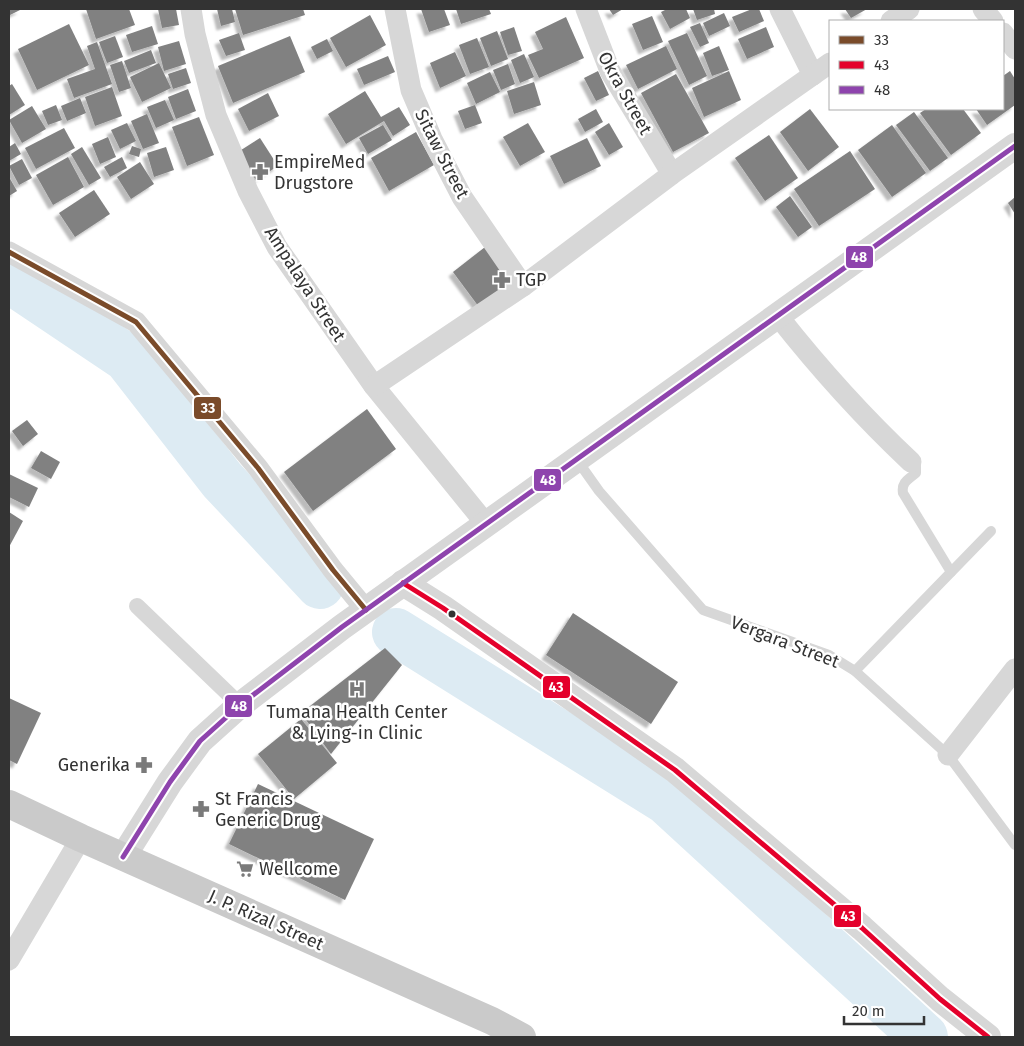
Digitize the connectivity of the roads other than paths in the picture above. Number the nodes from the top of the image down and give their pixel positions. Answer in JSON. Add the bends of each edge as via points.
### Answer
{"nodes":[{"id":1,"x":191,"y":9,"type":"edge"},
{"id":2,"x":395,"y":9,"type":"edge"},
{"id":3,"x":586,"y":9,"type":"edge"},
{"id":4,"x":780,"y":9,"type":"edge"},
{"id":5,"x":909,"y":9,"type":"edge"},
{"id":6,"x":983,"y":9,"type":"edge"},
{"id":7,"x":892,"y":20,"type":"edge"},
{"id":8,"x":992,"y":20,"type":"edge"},
{"id":9,"x":1004,"y":34,"type":"edge"},
{"id":10,"x":1015,"y":49,"type":"edge"},
{"id":11,"x":822,"y":69,"type":"edge"},
{"id":12,"x":1015,"y":146,"type":"edge"},
{"id":13,"x":672,"y":174,"type":"junction"},
{"id":14,"x":9,"y":252,"type":"edge"},
{"id":15,"x":523,"y":286,"type":"junction"},
{"id":16,"x":778,"y":316,"type":"junction"},
{"id":17,"x":374,"y":386,"type":"junction"},
{"id":18,"x":578,"y":460,"type":"junction"},
{"id":19,"x":911,"y":462,"type":"joint"},
{"id":20,"x":486,"y":524,"type":"junction"},
{"id":21,"x":991,"y":532,"type":"dead end"},
{"id":22,"x":951,"y":572,"type":"junction"},
{"id":23,"x":403,"y":583,"type":"junction"},
{"id":24,"x":137,"y":606,"type":"dead end"},
{"id":25,"x":366,"y":610,"type":"junction"},
{"id":26,"x":1015,"y":669,"type":"edge"},
{"id":27,"x":856,"y":671,"type":"junction"},
{"id":28,"x":240,"y":705,"type":"junction"},
{"id":29,"x":948,"y":755,"type":"junction"},
{"id":30,"x":9,"y":804,"type":"edge"},
{"id":31,"x":81,"y":838,"type":"junction"},
{"id":32,"x":1015,"y":845,"type":"edge"},
{"id":33,"x":123,"y":857,"type":"junction"},
{"id":34,"x":9,"y":960,"type":"edge"},
{"id":35,"x":522,"y":1037,"type":"edge"},
{"id":36,"x":988,"y":1037,"type":"edge"}],
"edges":[{"from":1,"to":17,"type":"street","name":"Ampalaya Street","via":[[216,115],[248,191],[277,247]]},
{"from":2,"to":15,"type":"street","name":"Sitaw Street","via":[[411,90],[432,139],[462,197]]},
{"from":3,"to":13,"type":"street","name":"Okra Street","via":[[610,71]]},
{"from":4,"to":11,"type":"street"},
{"from":5,"to":7,"type":"street"},
{"from":6,"to":8,"type":"street"},
{"from":9,"to":10,"type":"street"},
{"from":11,"to":13,"type":"street"},
{"from":12,"to":16,"type":"street"},
{"from":13,"to":15,"type":"street"},
{"from":14,"to":25,"type":"street","via":[[136,322],[258,468]]},
{"from":15,"to":17,"type":"street"},
{"from":16,"to":18,"type":"street"},
{"from":16,"to":19,"type":"street","via":[[806,352]]},
{"from":17,"to":20,"type":"street","name":"Ampalaya Street"},
{"from":18,"to":20,"type":"street"},
{"from":18,"to":27,"type":"lane","name":"Vergara Street","via":[[599,491],[703,610],[829,655]]},
{"from":19,"to":22,"type":"lane","via":[[916,473],[904,483],[903,493]]},
{"from":20,"to":23,"type":"street"},
{"from":21,"to":22,"type":"lane"},
{"from":22,"to":27,"type":"lane"},
{"from":23,"to":25,"type":"street"},
{"from":23,"to":36,"type":"street","via":[[675,770]]},
{"from":24,"to":28,"type":"street"},
{"from":25,"to":28,"type":"street"},
{"from":26,"to":29,"type":"street"},
{"from":27,"to":29,"type":"lane","name":"Vergara Street"},
{"from":28,"to":33,"type":"street","via":[[200,741]]},
{"from":29,"to":32,"type":"lane","name":"Vergara Street"},
{"from":30,"to":31,"type":"main road","name":"J. P. Rizal Street"},
{"from":31,"to":33,"type":"main road","name":"J. P. Rizal Street"},
{"from":31,"to":34,"type":"street"},
{"from":33,"to":35,"type":"main road","name":"J. P. Rizal Street"}]}
